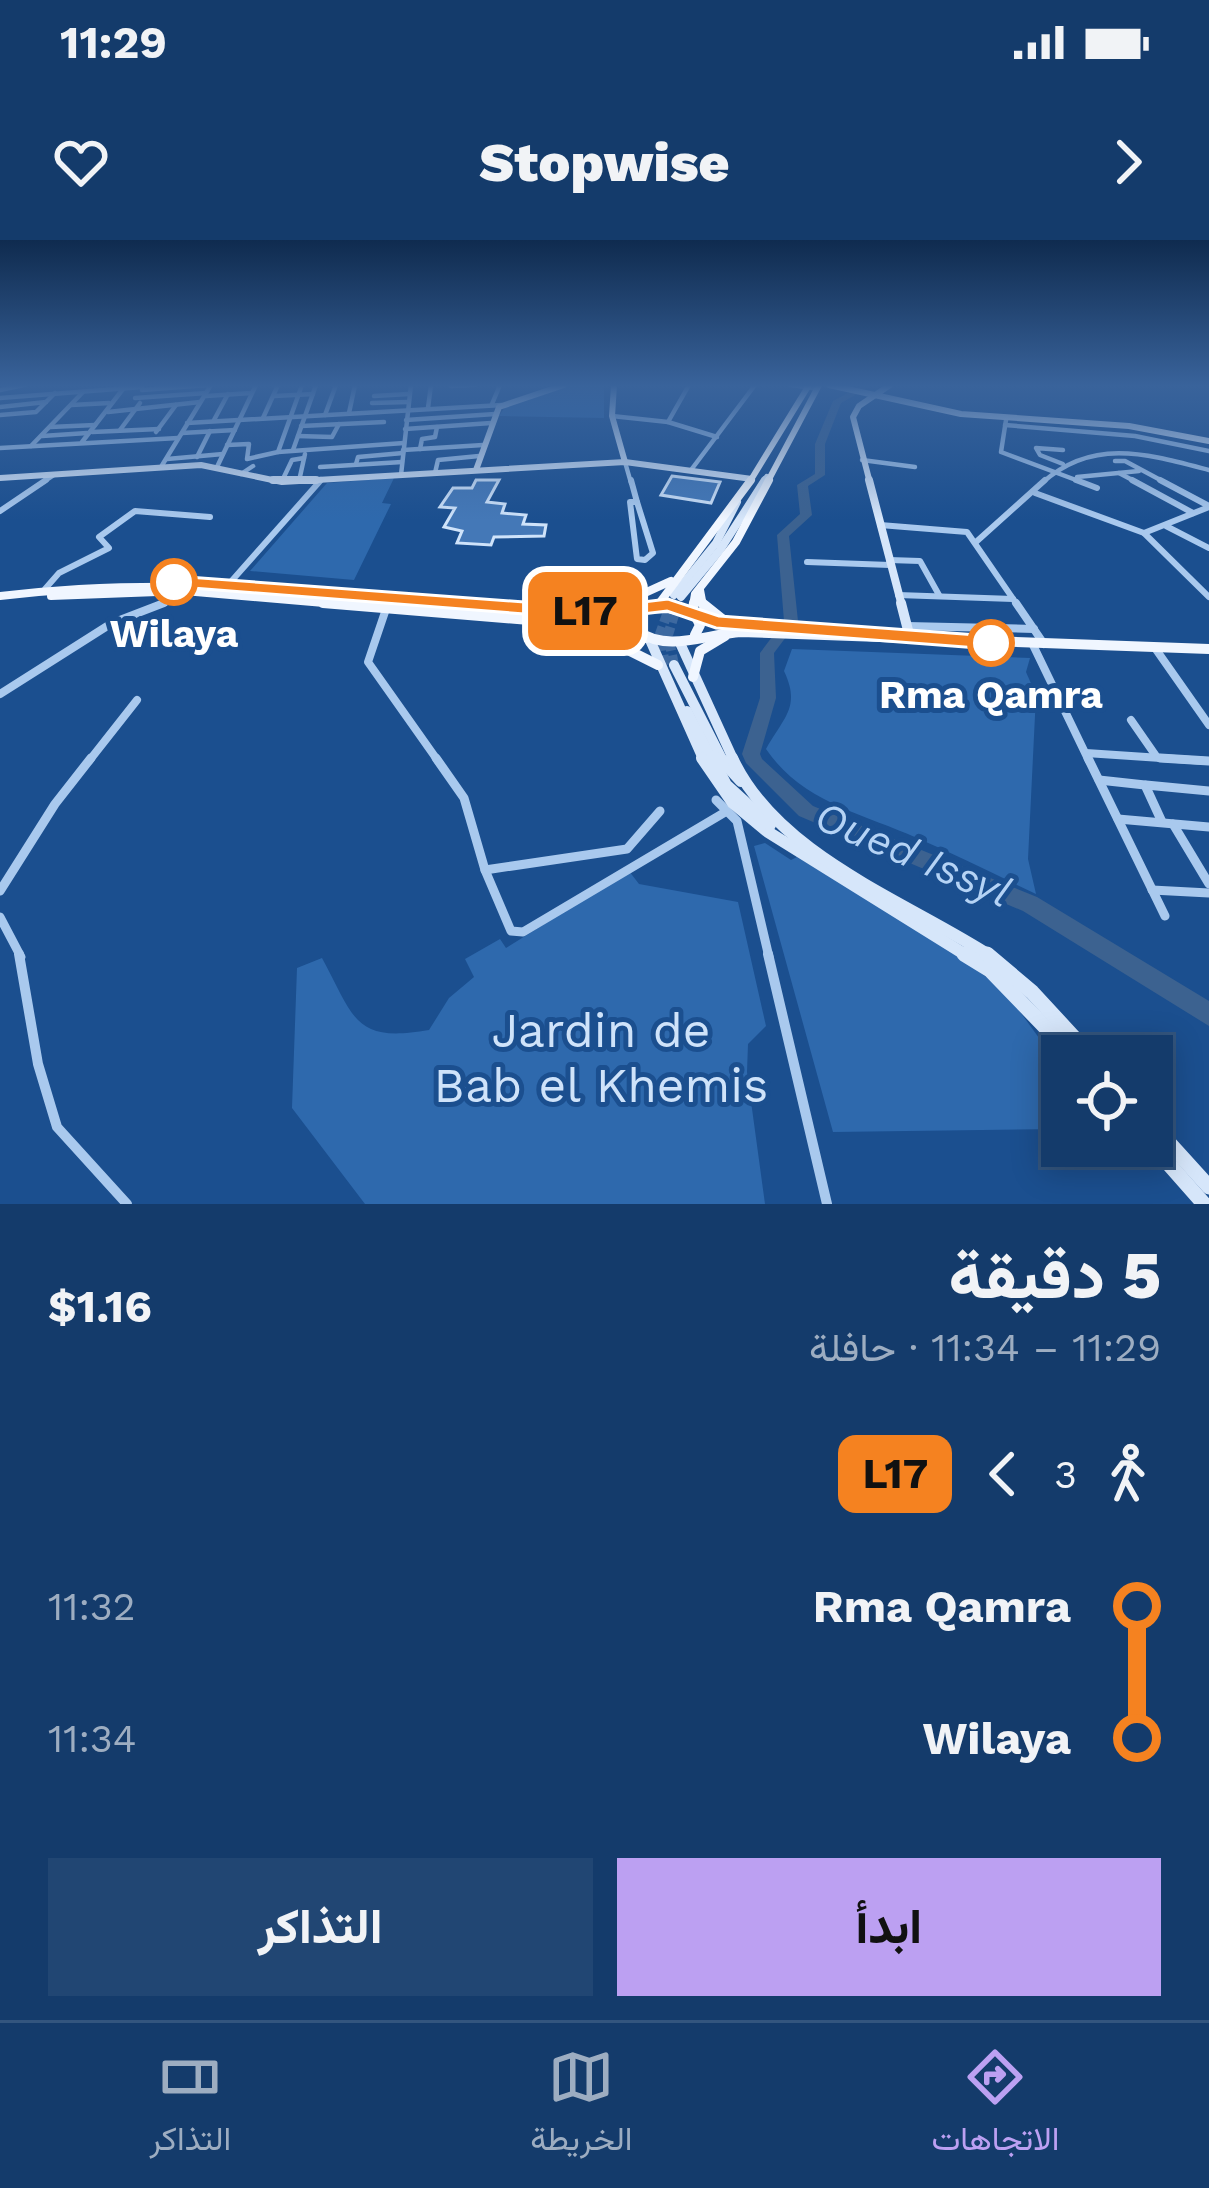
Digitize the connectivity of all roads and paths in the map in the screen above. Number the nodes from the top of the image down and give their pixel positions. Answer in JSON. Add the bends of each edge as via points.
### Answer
{"nodes":[{"id":1,"x":405,"y":429,"type":"edge"},
{"id":2,"x":46,"y":430,"type":"edge"},
{"id":3,"x":92,"y":430,"type":"edge"},
{"id":4,"x":139,"y":430,"type":"edge"},
{"id":5,"x":158,"y":430,"type":"edge"},
{"id":6,"x":183,"y":430,"type":"edge"},
{"id":7,"x":235,"y":430,"type":"joint"},
{"id":8,"x":284,"y":430,"type":"edge"},
{"id":9,"x":300,"y":430,"type":"edge"},
{"id":10,"x":336,"y":430,"type":"edge"},
{"id":11,"x":436,"y":430,"type":"edge"},
{"id":12,"x":488,"y":430,"type":"edge"},
{"id":13,"x":616,"y":430,"type":"edge"},
{"id":14,"x":696,"y":430,"type":"edge"},
{"id":15,"x":721,"y":430,"type":"edge"},
{"id":16,"x":784,"y":430,"type":"edge"},
{"id":17,"x":791,"y":430,"type":"edge"},
{"id":18,"x":856,"y":430,"type":"edge"},
{"id":19,"x":1004,"y":430,"type":"edge"},
{"id":20,"x":1030,"y":430,"type":"edge"},
{"id":21,"x":1048,"y":430,"type":"edge"},
{"id":22,"x":1102,"y":430,"type":"edge"},
{"id":23,"x":1132,"y":430,"type":"edge"},
{"id":24,"x":120,"y":431,"type":"joint"},
{"id":25,"x":210,"y":431,"type":"junction"},
{"id":26,"x":90,"y":433,"type":"junction"},
{"id":27,"x":1104,"y":433,"type":"junction"},
{"id":28,"x":40,"y":436,"type":"junction"},
{"id":29,"x":179,"y":436,"type":"junction"},
{"id":30,"x":282,"y":436,"type":"junction"},
{"id":31,"x":298,"y":436,"type":"junction"},
{"id":32,"x":717,"y":436,"type":"junction"},
{"id":33,"x":1144,"y":437,"type":"junction"},
{"id":34,"x":150,"y":439,"type":"junction"},
{"id":35,"x":318,"y":439,"type":"junction"},
{"id":36,"x":1178,"y":439,"type":"junction"},
{"id":37,"x":1209,"y":441,"type":"edge"},
{"id":38,"x":81,"y":444,"type":"junction"},
{"id":39,"x":227,"y":445,"type":"junction"},
{"id":40,"x":483,"y":445,"type":"junction"},
{"id":41,"x":31,"y":446,"type":"junction"},
{"id":42,"x":0,"y":448,"type":"edge"},
{"id":43,"x":331,"y":448,"type":"junction"},
{"id":44,"x":404,"y":448,"type":"junction"},
{"id":45,"x":1037,"y":448,"type":"junction"},
{"id":46,"x":315,"y":449,"type":"junction"},
{"id":47,"x":420,"y":449,"type":"junction"},
{"id":48,"x":1063,"y":450,"type":"dead end"},
{"id":49,"x":293,"y":451,"type":"junction"},
{"id":50,"x":1209,"y":451,"type":"edge"},
{"id":51,"x":278,"y":452,"type":"junction"},
{"id":52,"x":223,"y":454,"type":"junction"},
{"id":53,"x":305,"y":454,"type":"junction"},
{"id":54,"x":479,"y":456,"type":"junction"},
{"id":55,"x":197,"y":457,"type":"junction"},
{"id":56,"x":1149,"y":457,"type":"junction"},
{"id":57,"x":862,"y":460,"type":"junction"},
{"id":58,"x":1114,"y":461,"type":"dead end"},
{"id":59,"x":402,"y":462,"type":"junction"},
{"id":60,"x":625,"y":462,"type":"junction"},
{"id":61,"x":1174,"y":462,"type":"junction"},
{"id":62,"x":164,"y":463,"type":"junction"},
{"id":63,"x":1064,"y":464,"type":"junction"},
{"id":64,"x":359,"y":465,"type":"junction"},
{"id":65,"x":217,"y":466,"type":"junction"},
{"id":66,"x":253,"y":466,"type":"dead end"},
{"id":67,"x":915,"y":466,"type":"dead end"},
{"id":68,"x":476,"y":470,"type":"junction"},
{"id":69,"x":691,"y":470,"type":"junction"},
{"id":70,"x":1209,"y":470,"type":"edge"},
{"id":71,"x":1143,"y":471,"type":"junction"},
{"id":72,"x":1055,"y":472,"type":"junction"},
{"id":73,"x":435,"y":473,"type":"junction"},
{"id":74,"x":1119,"y":473,"type":"junction"},
{"id":75,"x":55,"y":474,"type":"junction"},
{"id":76,"x":242,"y":474,"type":"junction"},
{"id":77,"x":401,"y":475,"type":"junction"},
{"id":78,"x":359,"y":477,"type":"junction"},
{"id":79,"x":767,"y":477,"type":"junction"},
{"id":80,"x":1069,"y":477,"type":"junction"},
{"id":81,"x":0,"y":478,"type":"edge"},
{"id":82,"x":752,"y":479,"type":"junction"},
{"id":83,"x":321,"y":480,"type":"junction"},
{"id":84,"x":282,"y":482,"type":"junction"},
{"id":85,"x":298,"y":482,"type":"junction"},
{"id":86,"x":1097,"y":488,"type":"dead end"},
{"id":87,"x":1035,"y":493,"type":"junction"},
{"id":88,"x":638,"y":502,"type":"junction"},
{"id":89,"x":737,"y":502,"type":"junction"},
{"id":90,"x":1209,"y":506,"type":"edge"},
{"id":91,"x":0,"y":512,"type":"edge"},
{"id":92,"x":1193,"y":513,"type":"junction"},
{"id":93,"x":210,"y":517,"type":"dead end"},
{"id":94,"x":1164,"y":525,"type":"junction"},
{"id":95,"x":880,"y":526,"type":"junction"},
{"id":96,"x":1144,"y":533,"type":"junction"},
{"id":97,"x":976,"y":542,"type":"junction"},
{"id":98,"x":1209,"y":548,"type":"edge"},
{"id":99,"x":807,"y":562,"type":"dead end"},
{"id":100,"x":889,"y":562,"type":"junction"},
{"id":101,"x":678,"y":576,"type":"junction"},
{"id":102,"x":228,"y":585,"type":"junction"},
{"id":103,"x":700,"y":587,"type":"junction"},
{"id":104,"x":45,"y":589,"type":"junction"},
{"id":105,"x":191,"y":592,"type":"junction"},
{"id":106,"x":898,"y":595,"type":"junction"},
{"id":107,"x":940,"y":596,"type":"junction"},
{"id":108,"x":1209,"y":597,"type":"edge"},
{"id":109,"x":0,"y":599,"type":"edge"},
{"id":110,"x":1013,"y":599,"type":"junction"},
{"id":111,"x":653,"y":607,"type":"junction"},
{"id":112,"x":386,"y":608,"type":"junction"},
{"id":113,"x":585,"y":611,"type":"junction"},
{"id":114,"x":694,"y":615,"type":"junction"},
{"id":115,"x":574,"y":624,"type":"junction"},
{"id":116,"x":906,"y":626,"type":"junction"},
{"id":117,"x":739,"y":628,"type":"junction"},
{"id":118,"x":1034,"y":629,"type":"junction"},
{"id":119,"x":695,"y":635,"type":"junction"},
{"id":120,"x":910,"y":638,"type":"junction"},
{"id":121,"x":648,"y":639,"type":"junction"},
{"id":122,"x":680,"y":643,"type":"junction"},
{"id":123,"x":1040,"y":645,"type":"junction"},
{"id":124,"x":1155,"y":648,"type":"junction"},
{"id":125,"x":1209,"y":650,"type":"edge"},
{"id":126,"x":666,"y":665,"type":"junction"},
{"id":127,"x":693,"y":677,"type":"junction"},
{"id":128,"x":0,"y":694,"type":"edge"},
{"id":129,"x":137,"y":700,"type":"dead end"},
{"id":130,"x":1130,"y":720,"type":"dead end"},
{"id":131,"x":1209,"y":725,"type":"edge"},
{"id":132,"x":1086,"y":753,"type":"junction"},
{"id":133,"x":1157,"y":757,"type":"junction"},
{"id":134,"x":1209,"y":761,"type":"edge"},
{"id":135,"x":1099,"y":780,"type":"junction"},
{"id":136,"x":744,"y":783,"type":"junction"},
{"id":137,"x":1145,"y":785,"type":"junction"},
{"id":138,"x":1209,"y":791,"type":"edge"},
{"id":139,"x":716,"y":800,"type":"dead end"},
{"id":140,"x":660,"y":811,"type":"dead end"},
{"id":141,"x":727,"y":811,"type":"junction"},
{"id":142,"x":1118,"y":819,"type":"junction"},
{"id":143,"x":1167,"y":824,"type":"junction"},
{"id":144,"x":1209,"y":827,"type":"edge"},
{"id":145,"x":768,"y":832,"type":"junction"},
{"id":146,"x":741,"y":836,"type":"junction"},
{"id":147,"x":801,"y":850,"type":"junction"},
{"id":148,"x":485,"y":870,"type":"junction"},
{"id":149,"x":1209,"y":888,"type":"edge"},
{"id":150,"x":1152,"y":890,"type":"junction"},
{"id":151,"x":0,"y":891,"type":"edge"},
{"id":152,"x":1165,"y":916,"type":"dead end"},
{"id":153,"x":0,"y":917,"type":"edge"},
{"id":154,"x":1053,"y":1035,"type":"edge"},
{"id":155,"x":1071,"y":1035,"type":"edge"},
{"id":156,"x":1173,"y":1147,"type":"edge"},
{"id":157,"x":1171,"y":1167,"type":"edge"},
{"id":158,"x":1209,"y":1187,"type":"edge"},
{"id":159,"x":127,"y":1204,"type":"edge"},
{"id":160,"x":827,"y":1204,"type":"edge"},
{"id":161,"x":1204,"y":1204,"type":"edge"}],
"edges":[{"from":1,"to":44,"type":"street"},
{"from":2,"to":28,"type":"street"},
{"from":3,"to":26,"type":"street"},
{"from":4,"to":24,"type":"street"},
{"from":5,"to":34,"type":"street"},
{"from":6,"to":29,"type":"street"},
{"from":7,"to":25,"type":"street"},
{"from":7,"to":39,"type":"street"},
{"from":8,"to":30,"type":"street"},
{"from":9,"to":31,"type":"street"},
{"from":10,"to":35,"type":"street"},
{"from":11,"to":47,"type":"street"},
{"from":12,"to":40,"type":"street"},
{"from":13,"to":60,"type":"street"},
{"from":14,"to":32,"type":"street"},
{"from":15,"to":32,"type":"street"},
{"from":16,"to":82,"type":"main road"},
{"from":17,"to":79,"type":"main road"},
{"from":18,"to":57,"type":"street"},
{"from":19,"to":72,"type":"street","via":[[1000,452]]},
{"from":20,"to":45,"type":"street"},
{"from":21,"to":27,"type":"street"},
{"from":22,"to":27,"type":"street"},
{"from":23,"to":36,"type":"street"},
{"from":24,"to":26,"type":"street"},
{"from":25,"to":29,"type":"street"},
{"from":25,"to":55,"type":"street"},
{"from":26,"to":28,"type":"street"},
{"from":26,"to":38,"type":"street"},
{"from":27,"to":33,"type":"street"},
{"from":28,"to":41,"type":"street"},
{"from":29,"to":34,"type":"street"},
{"from":29,"to":62,"type":"street"},
{"from":30,"to":31,"type":"street"},
{"from":30,"to":51,"type":"street"},
{"from":31,"to":35,"type":"street"},
{"from":31,"to":49,"type":"street"},
{"from":32,"to":69,"type":"street"},
{"from":33,"to":36,"type":"street"},
{"from":33,"to":56,"type":"street"},
{"from":34,"to":38,"type":"street"},
{"from":35,"to":46,"type":"street"},
{"from":36,"to":37,"type":"street"},
{"from":36,"to":50,"type":"street"},
{"from":36,"to":61,"type":"street"},
{"from":38,"to":41,"type":"street"},
{"from":39,"to":51,"type":"street","via":[[249,444],[247,459]]},
{"from":39,"to":52,"type":"street"},
{"from":40,"to":47,"type":"street"},
{"from":40,"to":54,"type":"street"},
{"from":41,"to":42,"type":"street"},
{"from":43,"to":44,"type":"street"},
{"from":43,"to":46,"type":"street"},
{"from":43,"to":64,"type":"street","via":[[324,466]]},
{"from":44,"to":47,"type":"street"},
{"from":44,"to":59,"type":"street"},
{"from":44,"to":64,"type":"street","via":[[359,456]]},
{"from":45,"to":48,"type":"street"},
{"from":45,"to":63,"type":"street"},
{"from":46,"to":53,"type":"street"},
{"from":49,"to":51,"type":"street"},
{"from":49,"to":53,"type":"street"},
{"from":52,"to":55,"type":"street"},
{"from":52,"to":65,"type":"street"},
{"from":53,"to":84,"type":"street","via":[[292,460]]},
{"from":53,"to":85,"type":"street"},
{"from":54,"to":68,"type":"street"},
{"from":54,"to":73,"type":"street","via":[[438,460]]},
{"from":55,"to":62,"type":"street"},
{"from":56,"to":61,"type":"street"},
{"from":56,"to":63,"type":"street","via":[[1101,453]]},
{"from":57,"to":67,"type":"street"},
{"from":57,"to":95,"type":"street"},
{"from":58,"to":71,"type":"street"},
{"from":59,"to":64,"type":"street"},
{"from":59,"to":77,"type":"street"},
{"from":60,"to":68,"type":"street"},
{"from":60,"to":69,"type":"street"},
{"from":60,"to":88,"type":"street"},
{"from":61,"to":70,"type":"street"},
{"from":62,"to":65,"type":"street"},
{"from":62,"to":75,"type":"street"},
{"from":63,"to":72,"type":"street"},
{"from":64,"to":78,"type":"street"},
{"from":65,"to":76,"type":"street"},
{"from":66,"to":76,"type":"street"},
{"from":68,"to":73,"type":"street"},
{"from":69,"to":82,"type":"street"},
{"from":71,"to":74,"type":"street"},
{"from":71,"to":90,"type":"street"},
{"from":72,"to":80,"type":"street"},
{"from":72,"to":87,"type":"street"},
{"from":73,"to":77,"type":"street"},
{"from":74,"to":80,"type":"street"},
{"from":74,"to":92,"type":"street"},
{"from":75,"to":81,"type":"street"},
{"from":75,"to":91,"type":"street"},
{"from":76,"to":84,"type":"street"},
{"from":77,"to":78,"type":"street"},
{"from":78,"to":83,"type":"street"},
{"from":79,"to":89,"type":"street","via":[[720,550],[678,596]]},
{"from":79,"to":103,"type":"main road","via":[[736,542]]},
{"from":80,"to":86,"type":"street"},
{"from":82,"to":89,"type":"main road"},
{"from":83,"to":85,"type":"street"},
{"from":83,"to":102,"type":"street"},
{"from":84,"to":85,"type":"street"},
{"from":87,"to":96,"type":"street"},
{"from":87,"to":97,"type":"street"},
{"from":88,"to":88,"type":"street","via":[[630,502],[637,559],[650,559]]},
{"from":89,"to":101,"type":"main road"},
{"from":90,"to":92,"type":"street"},
{"from":92,"to":94,"type":"street"},
{"from":93,"to":104,"type":"street","via":[[135,511],[99,537],[110,548],[61,568]]},
{"from":94,"to":96,"type":"street"},
{"from":94,"to":98,"type":"street"},
{"from":95,"to":97,"type":"street","via":[[957,529]]},
{"from":95,"to":100,"type":"street"},
{"from":96,"to":108,"type":"street"},
{"from":97,"to":110,"type":"street"},
{"from":99,"to":100,"type":"street"},
{"from":100,"to":106,"type":"street"},
{"from":100,"to":107,"type":"street","via":[[920,561]]},
{"from":101,"to":111,"type":"main road"},
{"from":101,"to":113,"type":"main road","via":[[635,600]]},
{"from":102,"to":104,"type":"main road"},
{"from":102,"to":113,"type":"main road"},
{"from":103,"to":114,"type":"main road"},
{"from":103,"to":117,"type":"main road","via":[[705,609]]},
{"from":104,"to":109,"type":"main road"},
{"from":105,"to":109,"type":"main road"},
{"from":105,"to":112,"type":"main road"},
{"from":105,"to":128,"type":"street","via":[[117,620]]},
{"from":106,"to":107,"type":"street"},
{"from":106,"to":116,"type":"street"},
{"from":107,"to":110,"type":"street"},
{"from":110,"to":118,"type":"street"},
{"from":111,"to":113,"type":"main road"},
{"from":111,"to":114,"type":"main road"},
{"from":111,"to":121,"type":"main road","via":[[635,621]]},
{"from":112,"to":115,"type":"main road"},
{"from":112,"to":148,"type":"street","via":[[368,662],[455,782]]},
{"from":114,"to":117,"type":"main road"},
{"from":114,"to":119,"type":"main road"},
{"from":115,"to":121,"type":"main road"},
{"from":115,"to":126,"type":"main road"},
{"from":116,"to":118,"type":"street"},
{"from":116,"to":120,"type":"street"},
{"from":117,"to":119,"type":"main road"},
{"from":117,"to":120,"type":"main road"},
{"from":117,"to":127,"type":"main road","via":[[706,645]]},
{"from":118,"to":123,"type":"street"},
{"from":119,"to":122,"type":"main road"},
{"from":120,"to":123,"type":"main road"},
{"from":121,"to":122,"type":"main road"},
{"from":121,"to":126,"type":"street"},
{"from":122,"to":127,"type":"street"},
{"from":123,"to":124,"type":"main road"},
{"from":123,"to":132,"type":"street"},
{"from":124,"to":125,"type":"main road"},
{"from":124,"to":131,"type":"street"},
{"from":126,"to":136,"type":"street","via":[[720,758]]},
{"from":126,"to":145,"type":"street","via":[[713,780]]},
{"from":126,"to":147,"type":"street","via":[[726,785]]},
{"from":127,"to":136,"type":"street"},
{"from":129,"to":151,"type":"street"},
{"from":130,"to":133,"type":"street"},
{"from":132,"to":133,"type":"street"},
{"from":132,"to":135,"type":"street"},
{"from":133,"to":134,"type":"street"},
{"from":135,"to":137,"type":"street"},
{"from":135,"to":142,"type":"street"},
{"from":136,"to":155,"type":"street","via":[[803,838],[1004,966]]},
{"from":137,"to":138,"type":"street"},
{"from":137,"to":143,"type":"street"},
{"from":139,"to":141,"type":"street"},
{"from":140,"to":148,"type":"street","via":[[621,851]]},
{"from":141,"to":146,"type":"street"},
{"from":141,"to":148,"type":"street","via":[[524,932],[508,928]]},
{"from":142,"to":143,"type":"street"},
{"from":142,"to":150,"type":"street"},
{"from":143,"to":144,"type":"street"},
{"from":143,"to":149,"type":"street"},
{"from":145,"to":146,"type":"street"},
{"from":145,"to":147,"type":"street"},
{"from":146,"to":160,"type":"street"},
{"from":147,"to":154,"type":"street","via":[[990,970]]},
{"from":149,"to":150,"type":"street"},
{"from":150,"to":152,"type":"street"},
{"from":153,"to":159,"type":"street","via":[[21,958],[57,1127]]},
{"from":156,"to":158,"type":"street"},
{"from":157,"to":161,"type":"street"}]}
